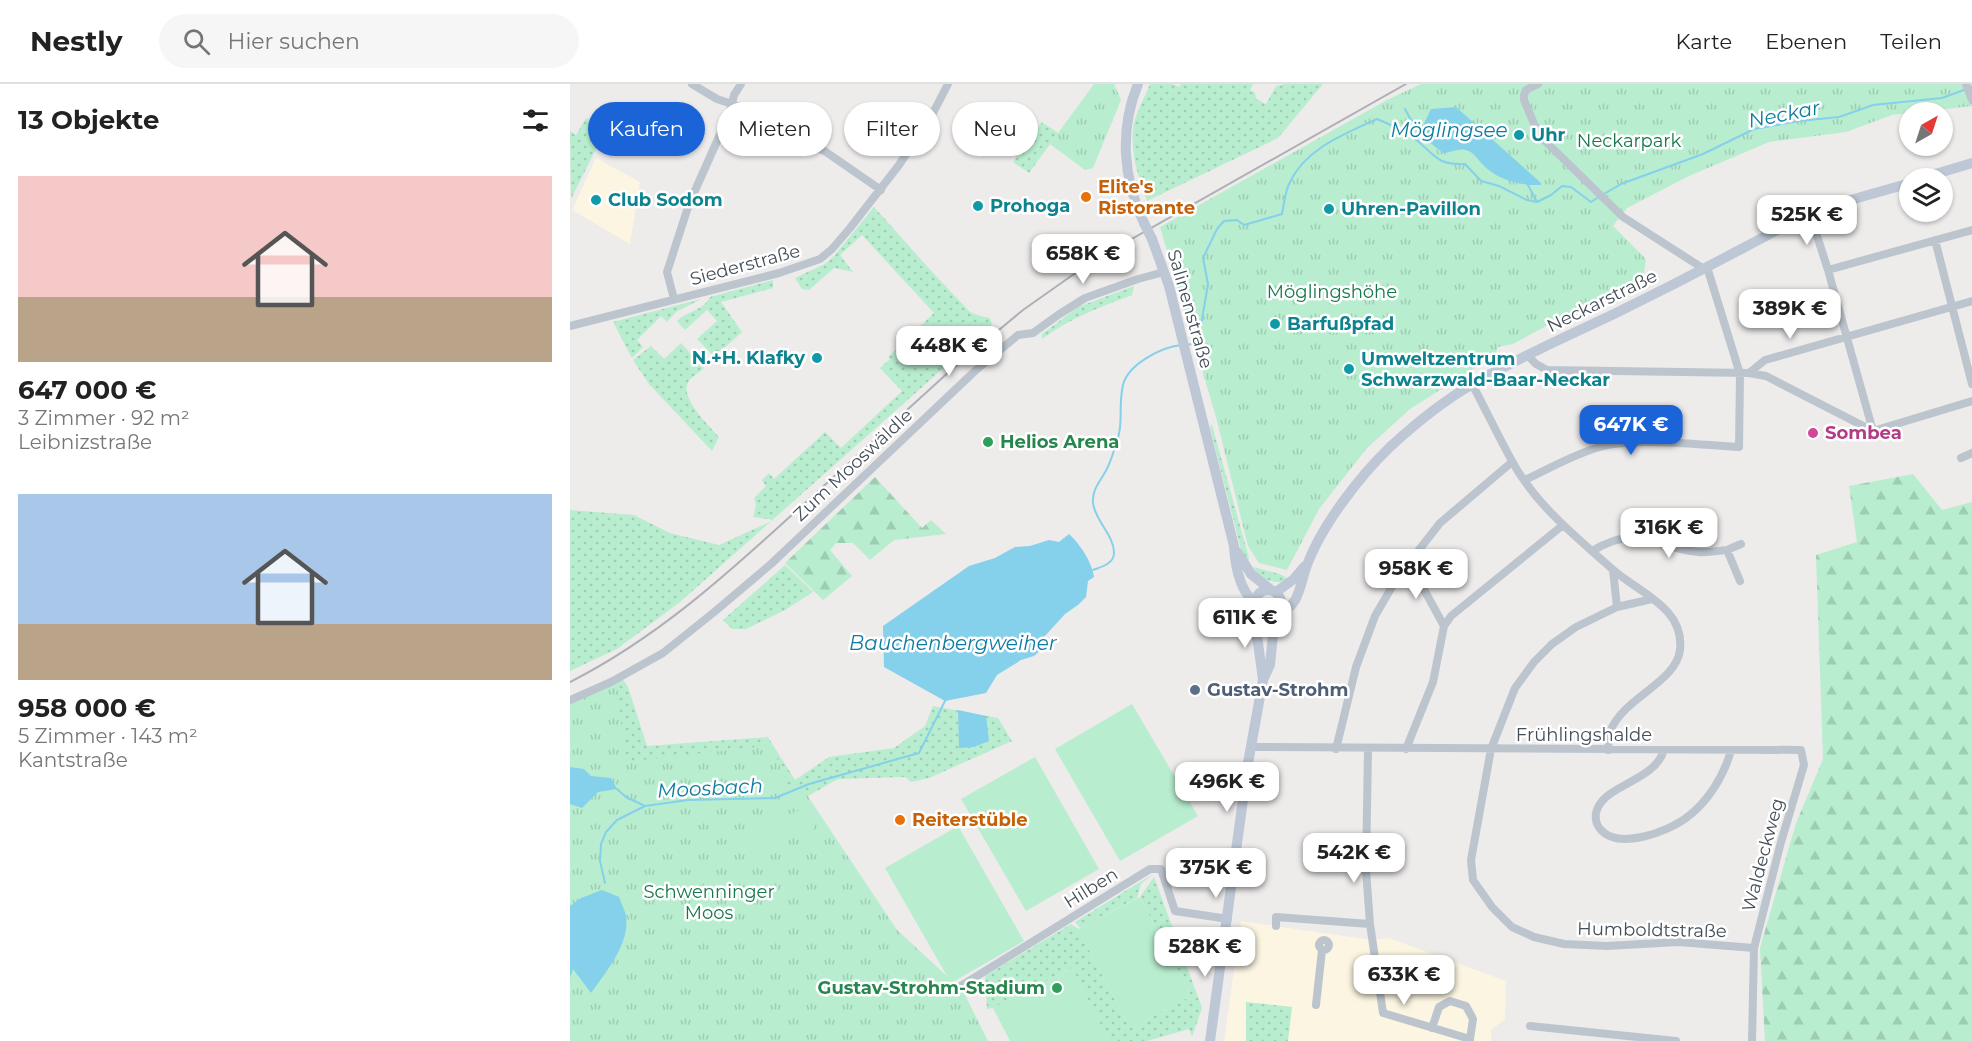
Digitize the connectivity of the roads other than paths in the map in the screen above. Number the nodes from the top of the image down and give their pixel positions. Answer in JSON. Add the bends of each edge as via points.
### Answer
{"nodes":[{"id":1,"x":692,"y":84,"type":"edge"},
{"id":2,"x":741,"y":84,"type":"edge"},
{"id":3,"x":948,"y":84,"type":"edge"},
{"id":4,"x":1138,"y":84,"type":"edge"},
{"id":5,"x":1538,"y":84,"type":"edge"},
{"id":6,"x":1967,"y":85,"type":"edge"},
{"id":7,"x":1972,"y":99,"type":"edge"},
{"id":8,"x":725,"y":102,"type":"edge"},
{"id":9,"x":732,"y":102,"type":"edge"},
{"id":10,"x":717,"y":141,"type":"edge"},
{"id":11,"x":832,"y":156,"type":"edge"},
{"id":12,"x":1972,"y":163,"type":"edge"},
{"id":13,"x":1953,"y":169,"type":"edge"},
{"id":14,"x":1899,"y":186,"type":"edge"},
{"id":15,"x":881,"y":190,"type":"junction"},
{"id":16,"x":1810,"y":214,"type":"junction"},
{"id":17,"x":1972,"y":230,"type":"edge"},
{"id":18,"x":1935,"y":240,"type":"junction"},
{"id":19,"x":1705,"y":268,"type":"junction"},
{"id":20,"x":1828,"y":270,"type":"junction"},
{"id":21,"x":1164,"y":272,"type":"junction"},
{"id":22,"x":674,"y":299,"type":"junction"},
{"id":23,"x":1972,"y":301,"type":"edge"},
{"id":24,"x":1953,"y":306,"type":"junction"},
{"id":25,"x":570,"y":326,"type":"edge"},
{"id":26,"x":1847,"y":338,"type":"junction"},
{"id":27,"x":1527,"y":355,"type":"junction"},
{"id":28,"x":1740,"y":374,"type":"junction"},
{"id":29,"x":1749,"y":374,"type":"junction"},
{"id":30,"x":1472,"y":384,"type":"junction"},
{"id":31,"x":1972,"y":384,"type":"edge"},
{"id":32,"x":1972,"y":401,"type":"edge"},
{"id":33,"x":1873,"y":431,"type":"junction"},
{"id":34,"x":1972,"y":453,"type":"edge"},
{"id":35,"x":1961,"y":458,"type":"dead end"},
{"id":36,"x":1512,"y":462,"type":"junction"},
{"id":37,"x":1525,"y":480,"type":"junction"},
{"id":38,"x":1563,"y":525,"type":"junction"},
{"id":39,"x":1741,"y":544,"type":"dead end"},
{"id":40,"x":1234,"y":546,"type":"junction"},
{"id":41,"x":1726,"y":550,"type":"junction"},
{"id":42,"x":1592,"y":551,"type":"junction"},
{"id":43,"x":1409,"y":562,"type":"junction"},
{"id":44,"x":1307,"y":565,"type":"junction"},
{"id":45,"x":1613,"y":570,"type":"junction"},
{"id":46,"x":1740,"y":581,"type":"dead end"},
{"id":47,"x":1273,"y":590,"type":"junction"},
{"id":48,"x":1652,"y":599,"type":"junction"},
{"id":49,"x":1255,"y":605,"type":"junction"},
{"id":50,"x":1617,"y":607,"type":"junction"},
{"id":51,"x":1276,"y":613,"type":"junction"},
{"id":52,"x":1444,"y":626,"type":"junction"},
{"id":53,"x":1263,"y":680,"type":"junction"},
{"id":54,"x":570,"y":700,"type":"edge"},
{"id":55,"x":1251,"y":747,"type":"junction"},
{"id":56,"x":1336,"y":749,"type":"junction"},
{"id":57,"x":1368,"y":749,"type":"junction"},
{"id":58,"x":1406,"y":749,"type":"junction"},
{"id":59,"x":1491,"y":749,"type":"junction"},
{"id":60,"x":1608,"y":750,"type":"junction"},
{"id":61,"x":1664,"y":750,"type":"junction"},
{"id":62,"x":1731,"y":750,"type":"junction"},
{"id":63,"x":1801,"y":750,"type":"joint"},
{"id":64,"x":1228,"y":919,"type":"junction"},
{"id":65,"x":1370,"y":924,"type":"junction"},
{"id":66,"x":1276,"y":927,"type":"dead end"},
{"id":67,"x":1754,"y":948,"type":"junction"},
{"id":68,"x":1322,"y":950,"type":"dead end"},
{"id":69,"x":956,"y":989,"type":"dead end"},
{"id":70,"x":1316,"y":1005,"type":"dead end"},
{"id":71,"x":1530,"y":1026,"type":"dead end"},
{"id":72,"x":1432,"y":1028,"type":"junction"},
{"id":73,"x":1470,"y":1040,"type":"edge"},
{"id":74,"x":1210,"y":1041,"type":"edge"},
{"id":75,"x":1676,"y":1041,"type":"edge"},
{"id":76,"x":1752,"y":1041,"type":"edge"}],
"edges":[{"from":1,"to":8,"type":"street"},
{"from":2,"to":9,"type":"street"},
{"from":3,"to":15,"type":"street","name":"Siederstraße","via":[[919,137]]},
{"from":4,"to":21,"type":"main road","name":"Salinenstraße","bridge":true,"via":[[1126,118],[1125,159],[1133,198]]},
{"from":5,"to":19,"type":"street","via":[[1524,94],[1532,120],[1545,141],[1623,217]]},
{"from":6,"to":7,"type":"street"},
{"from":10,"to":22,"type":"street","via":[[689,204],[667,272]]},
{"from":11,"to":15,"type":"street"},
{"from":12,"to":13,"type":"main road"},
{"from":14,"to":16,"type":"main road","name":"Neckarstraße"},
{"from":15,"to":22,"type":"street","name":"Siederstraße","via":[[820,259]]},
{"from":16,"to":19,"type":"main road","name":"Neckarstraße"},
{"from":16,"to":20,"type":"street"},
{"from":17,"to":18,"type":"street"},
{"from":18,"to":20,"type":"street"},
{"from":18,"to":24,"type":"street"},
{"from":19,"to":27,"type":"main road","name":"Neckarstraße"},
{"from":19,"to":28,"type":"street"},
{"from":20,"to":26,"type":"street"},
{"from":21,"to":40,"type":"main road","name":"Salinenstraße"},
{"from":21,"to":54,"type":"street","name":"Zum Mooswäldle","via":[[1085,298],[1034,333],[1018,335],[975,370],[771,564],[713,613],[663,653]]},
{"from":22,"to":25,"type":"street","name":"Siederstraße"},
{"from":23,"to":24,"type":"street"},
{"from":24,"to":26,"type":"street"},
{"from":24,"to":31,"type":"street"},
{"from":26,"to":29,"type":"street","via":[[1765,360]]},
{"from":26,"to":33,"type":"street"},
{"from":27,"to":28,"type":"street","via":[[1547,370]]},
{"from":27,"to":30,"type":"main road","name":"Neckarstraße"},
{"from":28,"to":29,"type":"street"},
{"from":28,"to":37,"type":"street","via":[[1738,447],[1633,442],[1598,447]]},
{"from":29,"to":33,"type":"street","via":[[1766,376]]},
{"from":30,"to":36,"type":"street"},
{"from":30,"to":44,"type":"main road","name":"Neckarstraße","via":[[1417,422],[1374,463],[1328,526]]},
{"from":32,"to":33,"type":"street"},
{"from":34,"to":35,"type":"street"},
{"from":36,"to":37,"type":"street"},
{"from":36,"to":43,"type":"street","via":[[1440,523]]},
{"from":37,"to":38,"type":"street"},
{"from":38,"to":42,"type":"street"},
{"from":38,"to":52,"type":"street","via":[[1451,616]]},
{"from":39,"to":41,"type":"street"},
{"from":40,"to":47,"type":"main road","name":"Salinenstraße","via":[[1251,574]]},
{"from":40,"to":49,"type":"main road","name":"Salinenstraße","via":[[1242,584]]},
{"from":41,"to":42,"type":"street","via":[[1698,552],[1639,537],[1621,538]]},
{"from":41,"to":46,"type":"street"},
{"from":42,"to":45,"type":"street"},
{"from":43,"to":52,"type":"street"},
{"from":43,"to":56,"type":"street","via":[[1375,616],[1356,667]]},
{"from":44,"to":47,"type":"main road","name":"Neckarstraße","via":[[1294,579]]},
{"from":44,"to":51,"type":"main road","name":"Neckarstraße","via":[[1294,602],[1289,609]]},
{"from":45,"to":48,"type":"street"},
{"from":45,"to":50,"type":"street"},
{"from":47,"to":49,"type":"main road","via":[[1259,592]]},
{"from":47,"to":51,"type":"main road","via":[[1281,601]]},
{"from":48,"to":50,"type":"street","name":"Humboldtstraße"},
{"from":48,"to":60,"type":"street","via":[[1671,613],[1678,627],[1681,650],[1668,674],[1628,706],[1614,723]]},
{"from":49,"to":51,"type":"main road","via":[[1263,615]]},
{"from":49,"to":53,"type":"main road"},
{"from":50,"to":59,"type":"street","name":"Humboldtstraße","via":[[1576,627],[1534,662],[1515,688]]},
{"from":51,"to":53,"type":"main road","via":[[1270,665]]},
{"from":52,"to":58,"type":"street","via":[[1433,682]]},
{"from":53,"to":55,"type":"main road"},
{"from":55,"to":56,"type":"street","name":"Frühlingshalde"},
{"from":55,"to":64,"type":"main road"},
{"from":56,"to":57,"type":"street","name":"Frühlingshalde"},
{"from":57,"to":58,"type":"street","name":"Frühlingshalde"},
{"from":57,"to":65,"type":"street","via":[[1366,870]]},
{"from":58,"to":59,"type":"street","name":"Frühlingshalde"},
{"from":59,"to":60,"type":"street","name":"Frühlingshalde"},
{"from":59,"to":67,"type":"street","name":"Humboldtstraße","via":[[1473,850],[1473,880],[1512,927],[1564,944],[1678,942]]},
{"from":60,"to":61,"type":"street","name":"Frühlingshalde"},
{"from":61,"to":62,"type":"street","name":"Frühlingshalde"},
{"from":61,"to":62,"type":"street","via":[[1658,764],[1598,806],[1595,817],[1606,835],[1617,839],[1640,837],[1686,818],[1713,790]]},
{"from":62,"to":63,"type":"street","name":"Frühlingshalde"},
{"from":63,"to":67,"type":"street","name":"Waldeckweg","via":[[1804,765]]},
{"from":64,"to":69,"type":"street","name":"Hilben","via":[[1175,911],[1161,869],[1150,869]]},
{"from":64,"to":74,"type":"main road"},
{"from":65,"to":66,"type":"street","via":[[1276,917]]},
{"from":65,"to":72,"type":"street","via":[[1383,1013]]},
{"from":67,"to":76,"type":"street","name":"Waldeckweg"},
{"from":68,"to":70,"type":"street"},
{"from":71,"to":75,"type":"street"},
{"from":72,"to":73,"type":"street"},
{"from":72,"to":73,"type":"street","via":[[1439,1007],[1450,1001],[1466,1006],[1473,1019]]}]}
